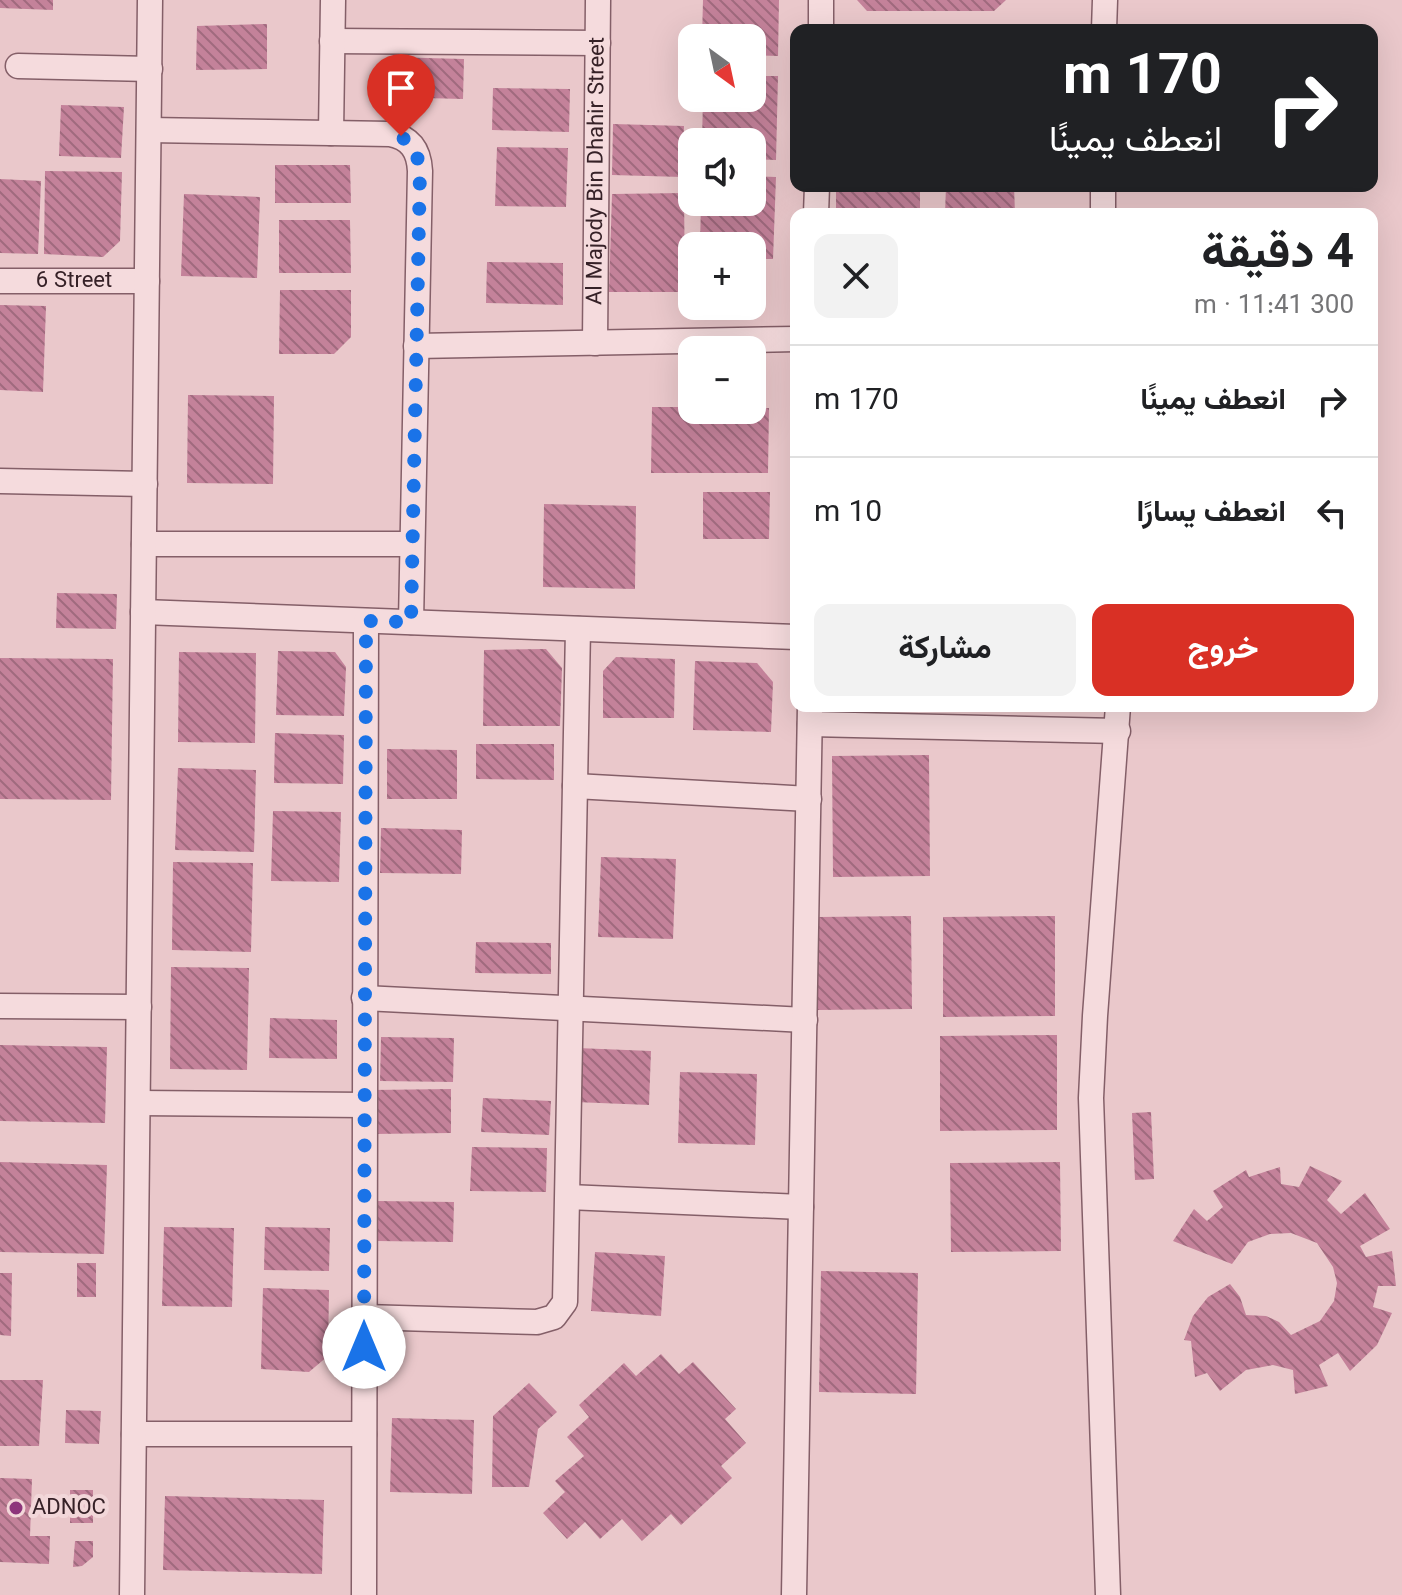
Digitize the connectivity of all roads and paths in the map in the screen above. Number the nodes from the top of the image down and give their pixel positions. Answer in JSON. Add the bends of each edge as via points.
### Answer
{"nodes":[{"id":1,"x":150,"y":0,"type":"edge"},
{"id":2,"x":333,"y":0,"type":"edge"},
{"id":3,"x":598,"y":0,"type":"edge"},
{"id":4,"x":821,"y":0,"type":"edge"},
{"id":5,"x":1105,"y":0,"type":"edge"},
{"id":6,"x":821,"y":24,"type":"edge"},
{"id":7,"x":1104,"y":24,"type":"edge"},
{"id":8,"x":332,"y":41,"type":"junction"},
{"id":9,"x":598,"y":43,"type":"junction"},
{"id":10,"x":18,"y":66,"type":"dead end"},
{"id":11,"x":150,"y":69,"type":"junction"},
{"id":12,"x":149,"y":130,"type":"junction"},
{"id":13,"x":331,"y":133,"type":"junction"},
{"id":14,"x":0,"y":281,"type":"edge"},
{"id":15,"x":147,"y":281,"type":"junction"},
{"id":16,"x":790,"y":339,"type":"edge"},
{"id":17,"x":595,"y":343,"type":"junction"},
{"id":18,"x":416,"y":346,"type":"junction"},
{"id":19,"x":0,"y":481,"type":"edge"},
{"id":20,"x":145,"y":484,"type":"junction"},
{"id":21,"x":144,"y":544,"type":"junction"},
{"id":22,"x":412,"y":544,"type":"junction"},
{"id":23,"x":143,"y":612,"type":"junction"},
{"id":24,"x":366,"y":621,"type":"junction"},
{"id":25,"x":411,"y":622,"type":"junction"},
{"id":26,"x":578,"y":629,"type":"junction"},
{"id":27,"x":790,"y":637,"type":"edge"},
{"id":28,"x":1118,"y":712,"type":"edge"},
{"id":29,"x":810,"y":715,"type":"edge"},
{"id":30,"x":1118,"y":731,"type":"junction"},
{"id":31,"x":575,"y":786,"type":"junction"},
{"id":32,"x":809,"y":799,"type":"junction"},
{"id":33,"x":364,"y":998,"type":"junction"},
{"id":34,"x":0,"y":1006,"type":"edge"},
{"id":35,"x":139,"y":1007,"type":"junction"},
{"id":36,"x":571,"y":1009,"type":"junction"},
{"id":37,"x":805,"y":1020,"type":"junction"},
{"id":38,"x":138,"y":1103,"type":"junction"},
{"id":39,"x":364,"y":1105,"type":"junction"},
{"id":40,"x":568,"y":1197,"type":"junction"},
{"id":41,"x":801,"y":1207,"type":"junction"},
{"id":42,"x":364,"y":1317,"type":"junction"},
{"id":43,"x":134,"y":1434,"type":"junction"},
{"id":44,"x":364,"y":1434,"type":"junction"},
{"id":45,"x":132,"y":1595,"type":"edge"},
{"id":46,"x":364,"y":1595,"type":"edge"},
{"id":47,"x":794,"y":1595,"type":"edge"},
{"id":48,"x":1108,"y":1595,"type":"edge"}],
"edges":[{"from":1,"to":11,"type":"street"},
{"from":2,"to":8,"type":"street"},
{"from":3,"to":9,"type":"street","name":"Al Majody Bin Dhahir Street"},
{"from":4,"to":6,"type":"street"},
{"from":5,"to":7,"type":"street"},
{"from":8,"to":9,"type":"street"},
{"from":8,"to":13,"type":"street"},
{"from":9,"to":17,"type":"street","name":"Al Majody Bin Dhahir Street"},
{"from":10,"to":11,"type":"street"},
{"from":11,"to":12,"type":"street"},
{"from":12,"to":13,"type":"street"},
{"from":12,"to":15,"type":"street"},
{"from":13,"to":18,"type":"street","via":[[401,136],[416,151]]},
{"from":14,"to":15,"type":"street","name":"6 Street"},
{"from":15,"to":20,"type":"street"},
{"from":16,"to":17,"type":"street"},
{"from":17,"to":18,"type":"street"},
{"from":18,"to":22,"type":"street"},
{"from":19,"to":20,"type":"street"},
{"from":20,"to":21,"type":"street"},
{"from":21,"to":22,"type":"street"},
{"from":21,"to":23,"type":"street"},
{"from":22,"to":25,"type":"street"},
{"from":23,"to":24,"type":"street"},
{"from":23,"to":35,"type":"street"},
{"from":24,"to":25,"type":"street"},
{"from":24,"to":33,"type":"street"},
{"from":25,"to":26,"type":"street"},
{"from":26,"to":27,"type":"street"},
{"from":26,"to":31,"type":"street"},
{"from":28,"to":30,"type":"street"},
{"from":29,"to":30,"type":"street"},
{"from":29,"to":32,"type":"street"},
{"from":30,"to":48,"type":"street","via":[[1091,1098]]},
{"from":31,"to":32,"type":"street"},
{"from":31,"to":36,"type":"street"},
{"from":32,"to":37,"type":"street"},
{"from":33,"to":36,"type":"street"},
{"from":33,"to":39,"type":"street"},
{"from":34,"to":35,"type":"street"},
{"from":35,"to":38,"type":"street"},
{"from":36,"to":37,"type":"street"},
{"from":36,"to":40,"type":"street"},
{"from":37,"to":41,"type":"street"},
{"from":38,"to":39,"type":"street"},
{"from":38,"to":43,"type":"street"},
{"from":39,"to":42,"type":"street"},
{"from":40,"to":41,"type":"street"},
{"from":40,"to":42,"type":"street","via":[[566,1293],[554,1317],[537,1322]]},
{"from":41,"to":47,"type":"street"},
{"from":42,"to":44,"type":"street"},
{"from":43,"to":44,"type":"street"},
{"from":43,"to":45,"type":"street"},
{"from":44,"to":46,"type":"street"}]}
